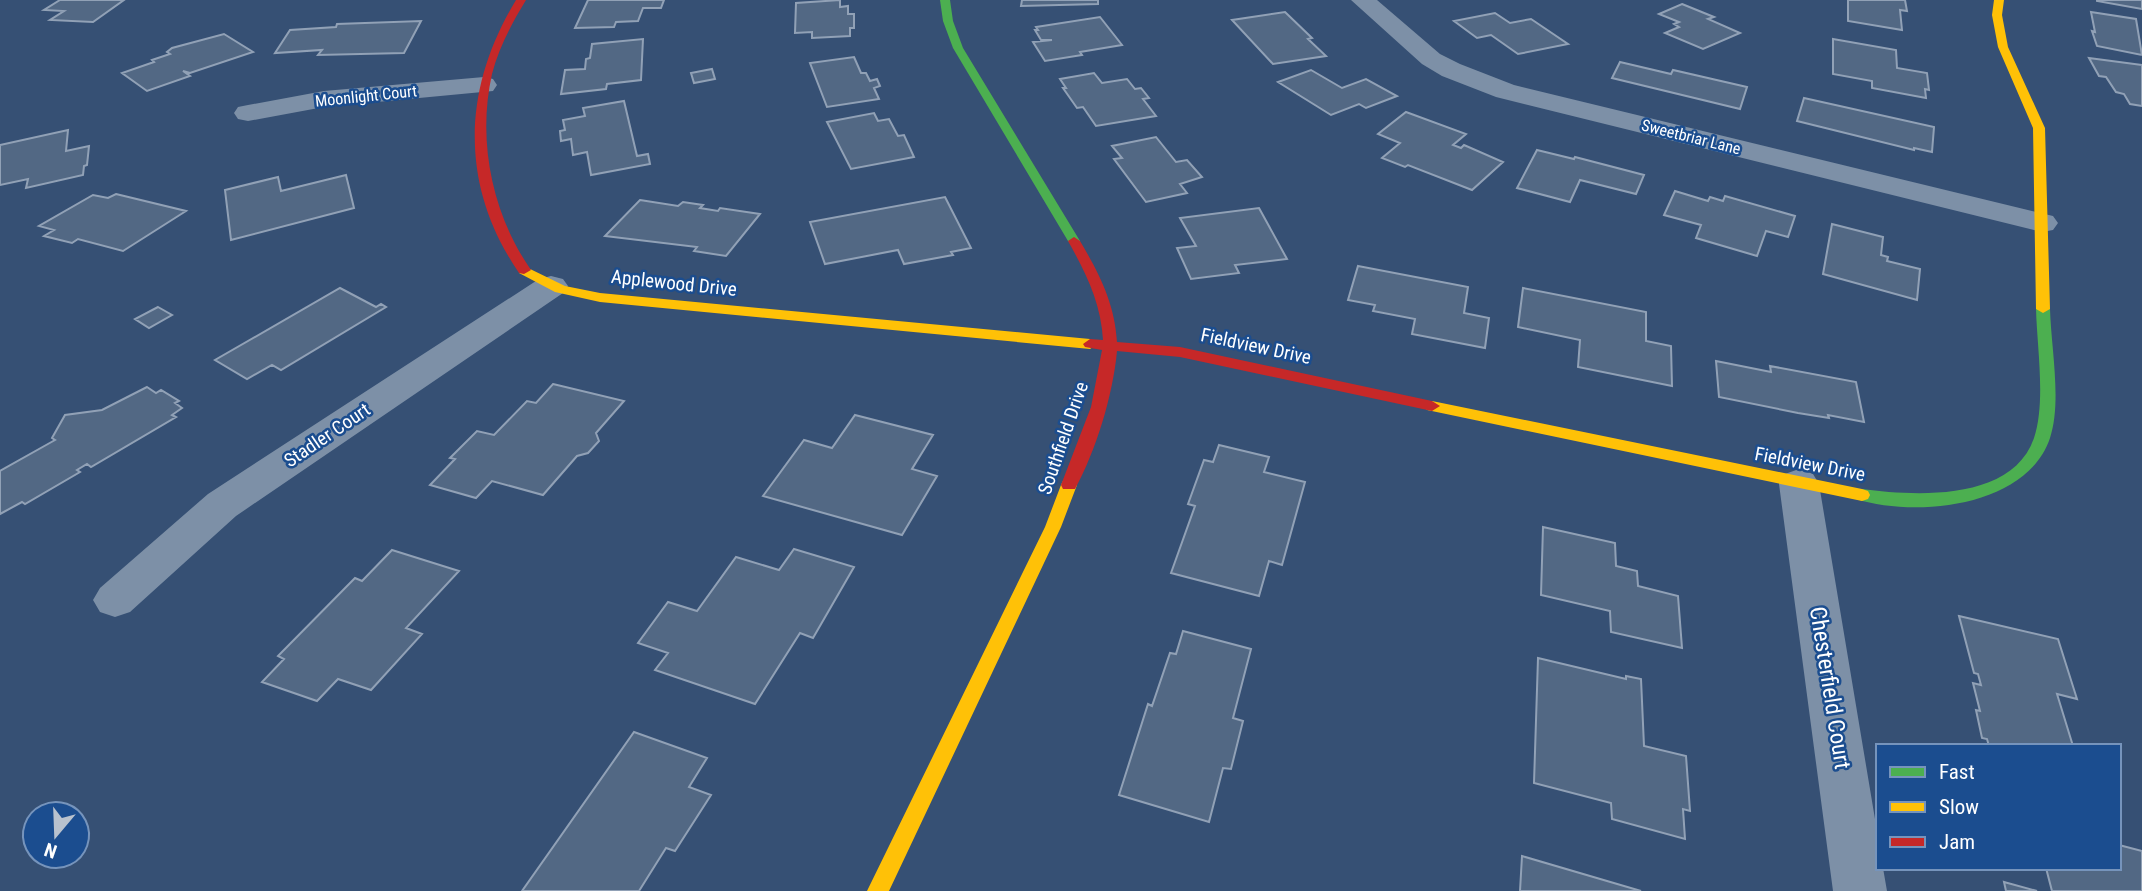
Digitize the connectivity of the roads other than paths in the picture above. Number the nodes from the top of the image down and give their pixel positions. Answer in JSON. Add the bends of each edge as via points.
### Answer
{"nodes":[{"id":1,"x":521,"y":0,"type":"edge"},
{"id":2,"x":945,"y":0,"type":"edge"},
{"id":3,"x":1363,"y":0,"type":"edge"},
{"id":4,"x":1999,"y":0,"type":"edge"},
{"id":5,"x":484,"y":85,"type":"junction"},
{"id":6,"x":248,"y":113,"type":"dead end"},
{"id":7,"x":2042,"y":223,"type":"junction"},
{"id":8,"x":551,"y":286,"type":"junction"},
{"id":9,"x":1111,"y":345,"type":"junction"},
{"id":10,"x":1799,"y":484,"type":"junction"},
{"id":11,"x":115,"y":600,"type":"dead end"},
{"id":12,"x":878,"y":891,"type":"edge"},
{"id":13,"x":1860,"y":891,"type":"edge"}],
"edges":[{"from":1,"to":5,"type":"street","name":"Applewood Drive","via":[[495,48]]},
{"from":2,"to":9,"type":"street","name":"Southfield Drive","via":[[958,48],[1092,272],[1109,322]]},
{"from":3,"to":7,"type":"street","name":"Sweetbriar Lane","via":[[1431,58],[1505,91]]},
{"from":4,"to":7,"type":"street","name":"Fieldview Drive","via":[[1996,25],[2000,41],[2030,99],[2039,128]]},
{"from":5,"to":6,"type":"street","name":"Moonlight Court","via":[[324,99]]},
{"from":5,"to":8,"type":"street","name":"Applewood Drive","via":[[482,141],[494,211],[508,248],[526,271]]},
{"from":7,"to":10,"type":"street","name":"Fieldview Drive","via":[[2045,422],[2038,450],[2022,471],[1988,490],[1938,500],[1881,499]]},
{"from":8,"to":9,"type":"street","name":"Applewood Drive","via":[[627,301]]},
{"from":8,"to":11,"type":"street","name":"Stadler Court","via":[[222,505]]},
{"from":9,"to":10,"type":"street","name":"Fieldview Drive","via":[[1238,363]]},
{"from":9,"to":12,"type":"street","name":"Southfield Drive","via":[[1098,410],[1054,527]]},
{"from":10,"to":13,"type":"street","name":"Chesterfield Court"}]}
